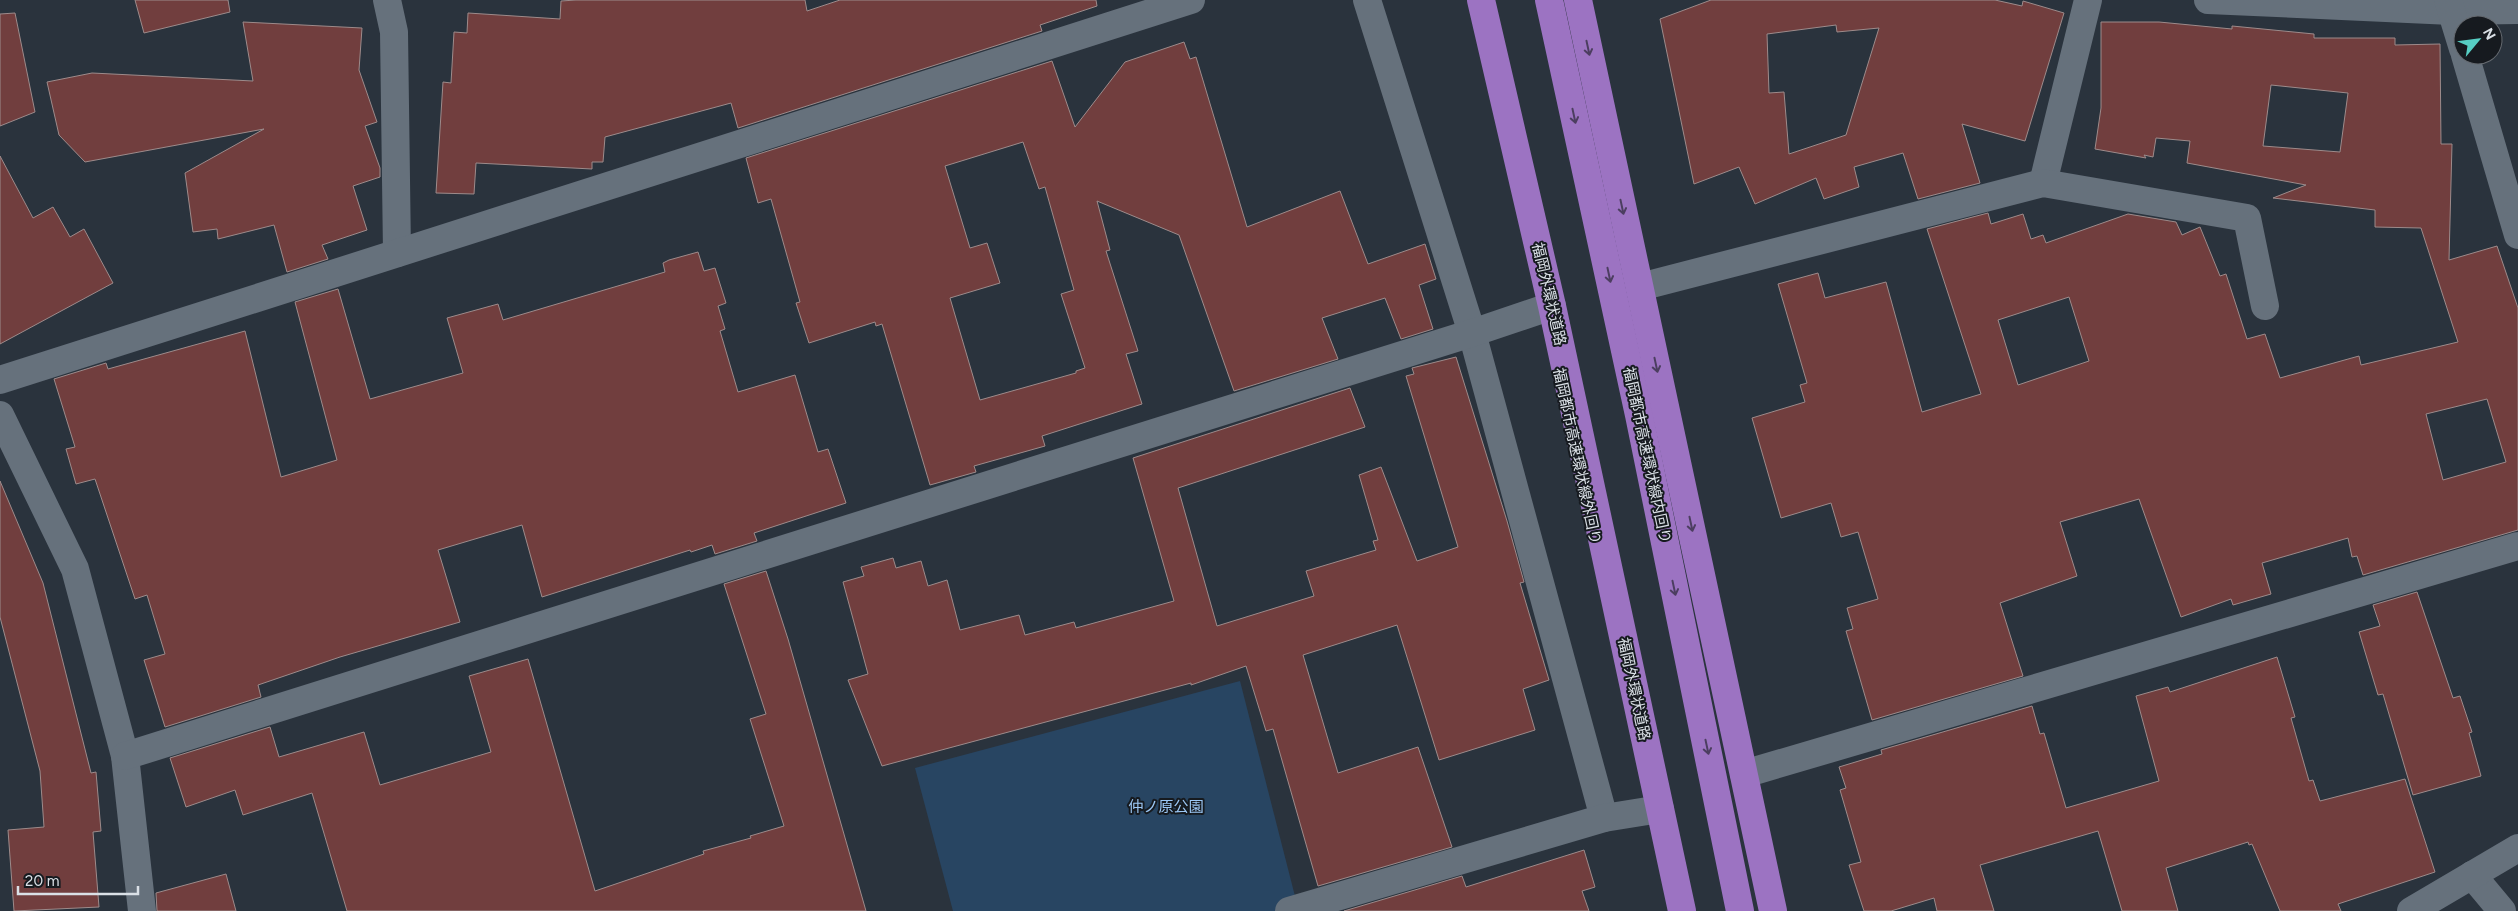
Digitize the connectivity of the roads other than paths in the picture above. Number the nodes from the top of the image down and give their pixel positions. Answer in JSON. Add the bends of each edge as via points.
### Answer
{"nodes":[{"id":1,"x":387,"y":0,"type":"edge"},
{"id":2,"x":1191,"y":0,"type":"edge"},
{"id":3,"x":1367,"y":0,"type":"edge"},
{"id":4,"x":1481,"y":0,"type":"edge"},
{"id":5,"x":1549,"y":0,"type":"edge"},
{"id":6,"x":1578,"y":0,"type":"edge"},
{"id":7,"x":2088,"y":0,"type":"edge"},
{"id":8,"x":2208,"y":0,"type":"edge"},
{"id":9,"x":2450,"y":5,"type":"edge"},
{"id":10,"x":2518,"y":10,"type":"edge"},
{"id":11,"x":2469,"y":65,"type":"edge"},
{"id":12,"x":2509,"y":168,"type":"edge"},
{"id":13,"x":2043,"y":183,"type":"junction"},
{"id":14,"x":2518,"y":235,"type":"edge"},
{"id":15,"x":397,"y":253,"type":"junction"},
{"id":16,"x":1640,"y":287,"type":"junction"},
{"id":17,"x":1552,"y":306,"type":"junction"},
{"id":18,"x":2265,"y":306,"type":"dead end"},
{"id":19,"x":1472,"y":333,"type":"junction"},
{"id":20,"x":0,"y":380,"type":"edge"},
{"id":21,"x":0,"y":415,"type":"edge"},
{"id":22,"x":2518,"y":546,"type":"edge"},
{"id":23,"x":125,"y":756,"type":"junction"},
{"id":24,"x":1744,"y":774,"type":"junction"},
{"id":25,"x":1660,"y":809,"type":"junction"},
{"id":26,"x":1604,"y":818,"type":"junction"},
{"id":27,"x":2518,"y":848,"type":"edge"},
{"id":28,"x":2472,"y":875,"type":"junction"},
{"id":29,"x":142,"y":911,"type":"edge"},
{"id":30,"x":1289,"y":911,"type":"edge"},
{"id":31,"x":1674,"y":911,"type":"edge"},
{"id":32,"x":1682,"y":911,"type":"edge"},
{"id":33,"x":1740,"y":911,"type":"edge"},
{"id":34,"x":1773,"y":911,"type":"edge"},
{"id":35,"x":2410,"y":911,"type":"edge"},
{"id":36,"x":2502,"y":911,"type":"edge"}],
"edges":[{"from":1,"to":15,"type":"street","via":[[394,32]]},
{"from":2,"to":15,"type":"street"},
{"from":3,"to":19,"type":"street"},
{"from":4,"to":17,"type":"highway","name":"福岡外環状道路"},
{"from":4,"to":31,"type":"highway","name":"福岡都市高速環状線外回り"},
{"from":5,"to":33,"type":"highway","name":"福岡都市高速環状線内回り","one_way":true,"via":[[1639,415]]},
{"from":6,"to":16,"type":"highway","one_way":true},
{"from":7,"to":13,"type":"street"},
{"from":8,"to":9,"type":"street"},
{"from":9,"to":10,"type":"street"},
{"from":11,"to":12,"type":"street"},
{"from":12,"to":14,"type":"street"},
{"from":13,"to":16,"type":"street"},
{"from":13,"to":18,"type":"street","via":[[2247,218]]},
{"from":15,"to":20,"type":"street"},
{"from":16,"to":24,"type":"highway","one_way":true},
{"from":17,"to":19,"type":"street"},
{"from":17,"to":25,"type":"highway","name":"福岡外環状道路"},
{"from":19,"to":23,"type":"street"},
{"from":19,"to":26,"type":"street"},
{"from":21,"to":23,"type":"street","via":[[75,569]]},
{"from":22,"to":24,"type":"street"},
{"from":23,"to":29,"type":"street"},
{"from":24,"to":34,"type":"highway"},
{"from":25,"to":26,"type":"street"},
{"from":25,"to":32,"type":"highway","name":"福岡外環状道路"},
{"from":26,"to":30,"type":"street"},
{"from":27,"to":28,"type":"street"},
{"from":28,"to":35,"type":"street"},
{"from":28,"to":36,"type":"street"}]}
